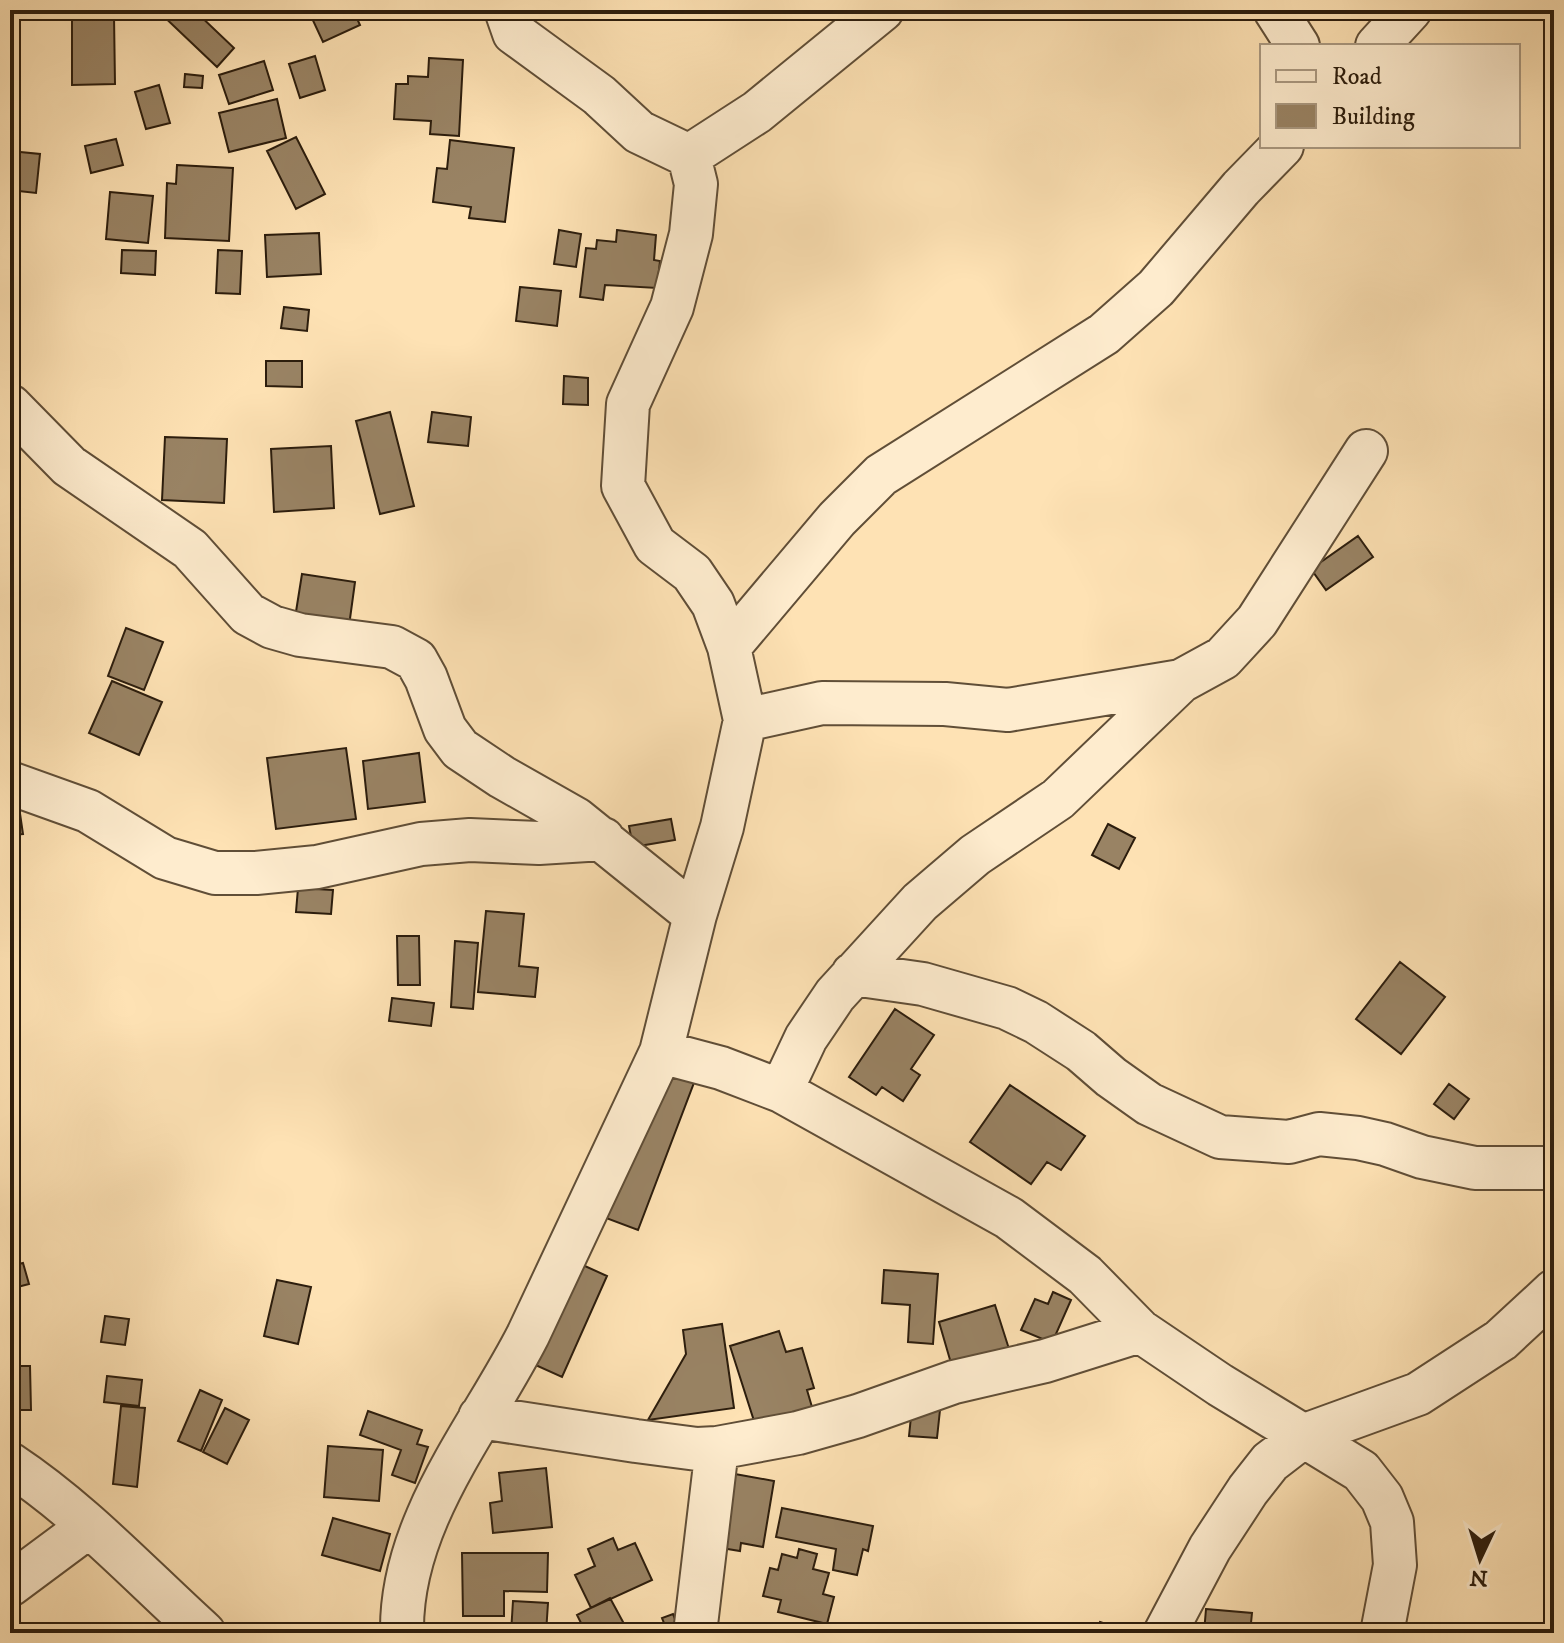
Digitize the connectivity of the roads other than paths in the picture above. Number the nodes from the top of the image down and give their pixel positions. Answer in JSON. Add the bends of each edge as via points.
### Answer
{"nodes":[{"id":1,"x":506,"y":10,"type":"edge"},
{"id":2,"x":882,"y":10,"type":"edge"},
{"id":3,"x":1275,"y":10,"type":"edge"},
{"id":4,"x":1410,"y":10,"type":"edge"},
{"id":5,"x":1297,"y":44,"type":"edge"},
{"id":6,"x":1379,"y":44,"type":"edge"},
{"id":7,"x":1280,"y":148,"type":"edge"},
{"id":8,"x":689,"y":156,"type":"junction"},
{"id":9,"x":10,"y":406,"type":"edge"},
{"id":10,"x":1366,"y":451,"type":"dead end"},
{"id":11,"x":729,"y":647,"type":"junction"},
{"id":12,"x":1181,"y":681,"type":"junction"},
{"id":13,"x":745,"y":720,"type":"junction"},
{"id":14,"x":10,"y":783,"type":"edge"},
{"id":15,"x":603,"y":839,"type":"junction"},
{"id":16,"x":695,"y":915,"type":"junction"},
{"id":17,"x":853,"y":974,"type":"junction"},
{"id":18,"x":661,"y":1052,"type":"junction"},
{"id":19,"x":781,"y":1091,"type":"junction"},
{"id":20,"x":1554,"y":1168,"type":"edge"},
{"id":21,"x":1554,"y":1291,"type":"edge"},
{"id":22,"x":1140,"y":1331,"type":"junction"},
{"id":23,"x":480,"y":1417,"type":"junction"},
{"id":24,"x":1305,"y":1435,"type":"junction"},
{"id":25,"x":717,"y":1448,"type":"junction"},
{"id":26,"x":10,"y":1464,"type":"edge"},
{"id":27,"x":88,"y":1527,"type":"junction"},
{"id":28,"x":10,"y":1585,"type":"edge"},
{"id":29,"x":204,"y":1633,"type":"edge"},
{"id":30,"x":402,"y":1633,"type":"edge"},
{"id":31,"x":695,"y":1633,"type":"edge"},
{"id":32,"x":1165,"y":1633,"type":"edge"},
{"id":33,"x":1382,"y":1633,"type":"edge"}],
"edges":[{"from":1,"to":8,"type":"street","via":[[514,33],[599,95],[639,132]]},
{"from":2,"to":8,"type":"street","via":[[757,112]]},
{"from":3,"to":5,"type":"street"},
{"from":4,"to":6,"type":"street"},
{"from":7,"to":11,"type":"street","via":[[1156,288],[1104,334],[881,475]]},
{"from":8,"to":11,"type":"street","via":[[696,184],[691,234],[672,307],[628,404],[623,486],[655,545],[692,573],[713,604]]},
{"from":9,"to":15,"type":"street","via":[[69,466],[190,549],[248,614],[300,635],[392,647],[416,660],[445,729],[460,749]]},
{"from":10,"to":12,"type":"street","via":[[1257,621],[1223,658]]},
{"from":11,"to":13,"type":"street"},
{"from":12,"to":13,"type":"street","via":[[1008,710],[822,703]]},
{"from":12,"to":17,"type":"street","via":[[1058,799],[975,855],[920,902]]},
{"from":13,"to":16,"type":"street","via":[[722,827]]},
{"from":14,"to":15,"type":"street","via":[[88,811],[165,858],[215,873],[317,867],[421,844]]},
{"from":15,"to":16,"type":"street"},
{"from":16,"to":18,"type":"street"},
{"from":17,"to":19,"type":"street","via":[[806,1038]]},
{"from":17,"to":20,"type":"street","via":[[923,984],[1007,1008],[1081,1051],[1149,1104],[1220,1137],[1289,1142],[1319,1134],[1358,1138],[1475,1168]]},
{"from":18,"to":19,"type":"street"},
{"from":18,"to":23,"type":"street","via":[[528,1335]]},
{"from":19,"to":22,"type":"street","via":[[1009,1218],[1085,1275]]},
{"from":21,"to":24,"type":"street","via":[[1501,1340],[1418,1394]]},
{"from":22,"to":24,"type":"street"},
{"from":22,"to":25,"type":"street","via":[[954,1382],[798,1433]]},
{"from":23,"to":25,"type":"street"},
{"from":23,"to":30,"type":"street","via":[[423,1528],[402,1610]]},
{"from":24,"to":32,"type":"street","via":[[1270,1462],[1248,1490]]},
{"from":24,"to":33,"type":"street","via":[[1361,1471],[1392,1522],[1395,1565]]},
{"from":25,"to":31,"type":"street"},
{"from":26,"to":27,"type":"street"},
{"from":27,"to":28,"type":"street"},
{"from":27,"to":29,"type":"street"}]}
